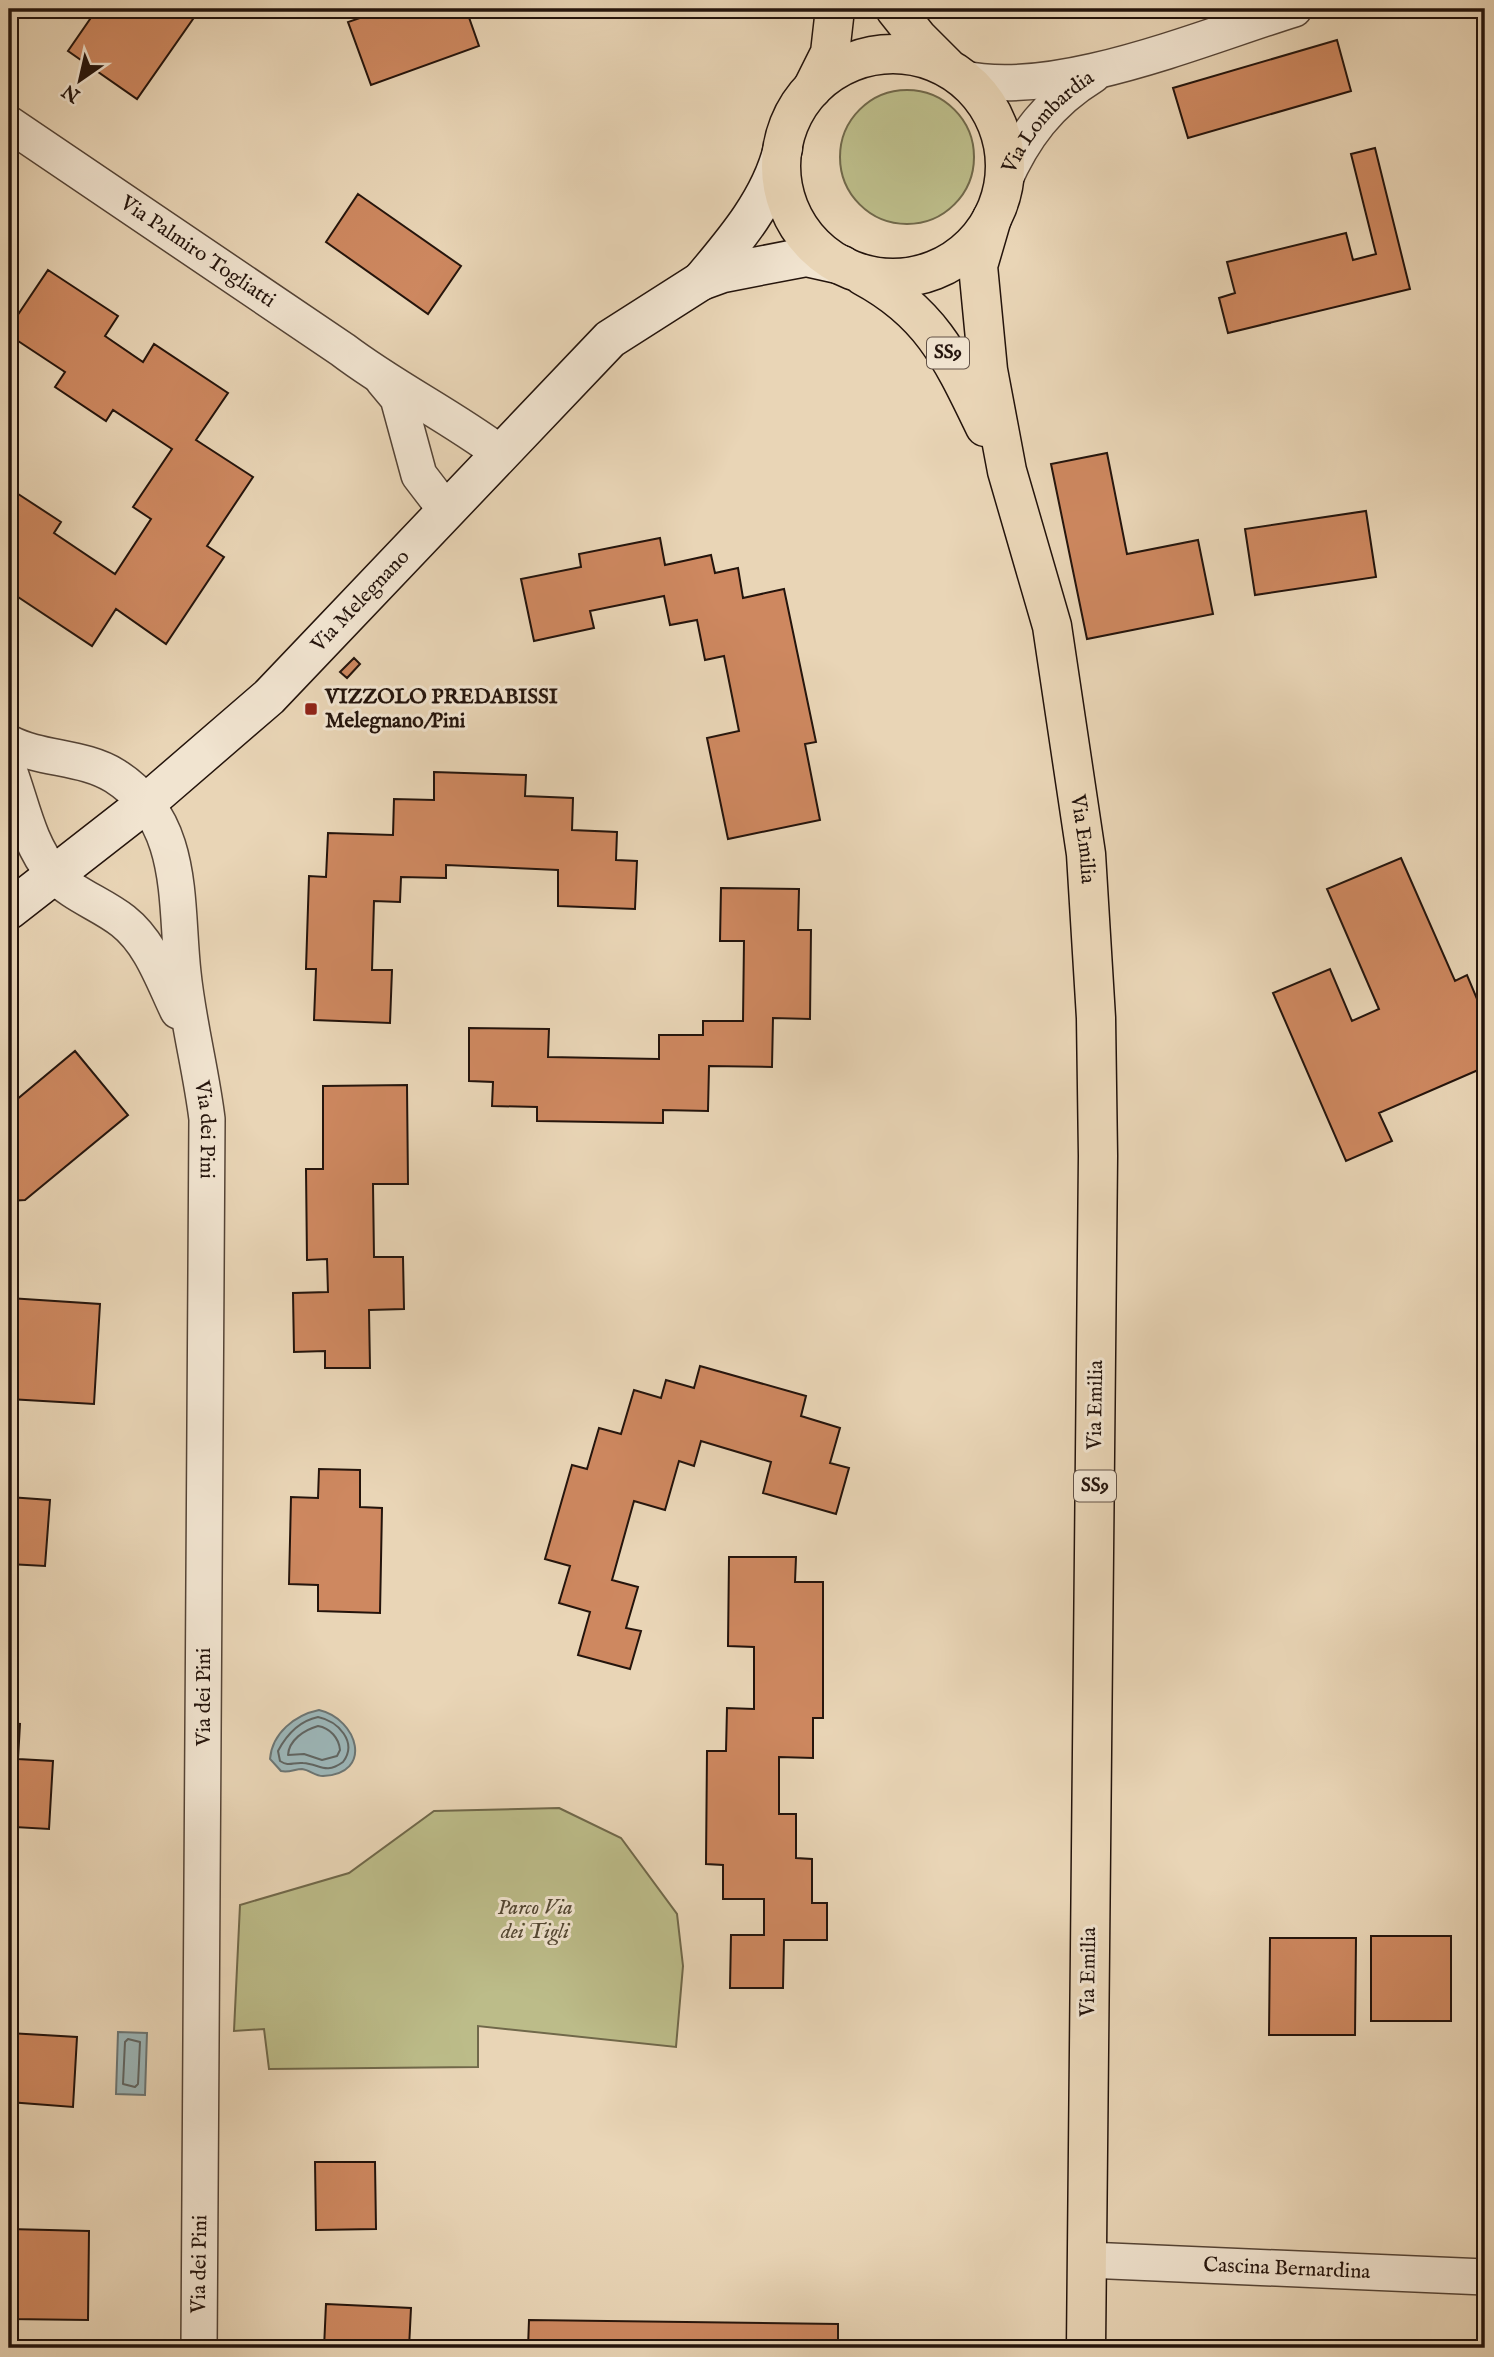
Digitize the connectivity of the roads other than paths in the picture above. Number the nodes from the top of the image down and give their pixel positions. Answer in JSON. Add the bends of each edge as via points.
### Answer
{"nodes":[{"id":1,"x":835,"y":9,"type":"edge"},
{"id":2,"x":895,"y":9,"type":"edge"},
{"id":3,"x":1294,"y":9,"type":"edge"},
{"id":4,"x":1102,"y":69,"type":"junction"},
{"id":5,"x":961,"y":78,"type":"junction"},
{"id":6,"x":806,"y":96,"type":"junction"},
{"id":7,"x":9,"y":124,"type":"edge"},
{"id":8,"x":783,"y":148,"type":"junction"},
{"id":9,"x":998,"y":201,"type":"junction"},
{"id":10,"x":845,"y":267,"type":"junction"},
{"id":11,"x":701,"y":281,"type":"junction"},
{"id":12,"x":383,"y":380,"type":"junction"},
{"id":13,"x":500,"y":453,"type":"junction"},
{"id":14,"x":1007,"y":471,"type":"junction"},
{"id":15,"x":445,"y":509,"type":"junction"},
{"id":16,"x":9,"y":743,"type":"edge"},
{"id":17,"x":9,"y":770,"type":"edge"},
{"id":18,"x":145,"y":804,"type":"junction"},
{"id":19,"x":54,"y":875,"type":"junction"},
{"id":20,"x":9,"y":910,"type":"edge"},
{"id":21,"x":194,"y":1046,"type":"junction"},
{"id":22,"x":1087,"y":2260,"type":"junction"},
{"id":23,"x":1485,"y":2277,"type":"edge"},
{"id":24,"x":199,"y":2348,"type":"edge"},
{"id":25,"x":1086,"y":2348,"type":"edge"}],
"edges":[{"from":1,"to":6,"type":"main road","via":[[830,53]]},
{"from":2,"to":5,"type":"main road","via":[[928,49]]},
{"from":3,"to":4,"type":"street","name":"Via Lombardia"},
{"from":4,"to":5,"type":"street","name":"Via Lombardia","via":[[1003,85]]},
{"from":4,"to":9,"type":"street","name":"Via Lombardia","via":[[1051,107],[1018,150]]},
{"from":5,"to":6,"type":"main road","via":[[917,57],[877,56],[840,68]]},
{"from":5,"to":9,"type":"main road","via":[[985,103],[997,125],[1004,153]]},
{"from":6,"to":8,"type":"main road","via":[[794,114]]},
{"from":7,"to":12,"type":"street","name":"Via Palmiro Togliatti"},
{"from":8,"to":10,"type":"main road","via":[[784,188],[796,221],[818,248]]},
{"from":8,"to":11,"type":"street","name":"Via Melegnano","via":[[776,173],[754,212]]},
{"from":9,"to":10,"type":"main road","via":[[979,238],[932,271],[886,278]]},
{"from":9,"to":14,"type":"main road","name":"Via Emilia","number":"SS9","via":[[980,252],[978,285]]},
{"from":10,"to":11,"type":"street","name":"Via Melegnano","via":[[806,257]]},
{"from":10,"to":14,"type":"main road","name":"Via Emilia","number":"SS9","via":[[901,301],[944,346]]},
{"from":11,"to":13,"type":"street","name":"Via Melegnano","via":[[610,339]]},
{"from":12,"to":13,"type":"street","name":"Via Palmiro Togliatti","via":[[445,414]]},
{"from":12,"to":15,"type":"street","name":"Via Palmiro Togliatti","via":[[398,398],[419,475]]},
{"from":13,"to":15,"type":"street","name":"Via Melegnano"},
{"from":14,"to":22,"type":"main road","name":"Via Emilia","number":"SS9","via":[[1052,626],[1065,697],[1086,854],[1096,1018]]},
{"from":15,"to":18,"type":"street","name":"Via Melegnano","via":[[374,590],[269,697]]},
{"from":16,"to":18,"type":"street","name":"Via dei Pini","via":[[100,769],[132,789]]},
{"from":17,"to":19,"type":"street","name":"Via dei Pini","via":[[34,844]]},
{"from":18,"to":19,"type":"street","name":"Via Melegnano"},
{"from":18,"to":21,"type":"street","name":"Via dei Pini","via":[[162,831],[176,868]]},
{"from":19,"to":20,"type":"street","name":"Via Melegnano"},
{"from":19,"to":21,"type":"street","name":"Via dei Pini","via":[[138,936]]},
{"from":21,"to":24,"type":"street","name":"Via dei Pini","via":[[207,1119]]},
{"from":22,"to":23,"type":"street","name":"Cascina Bernardina"},
{"from":22,"to":25,"type":"main road","name":"Via Emilia","number":"SS9"}]}
